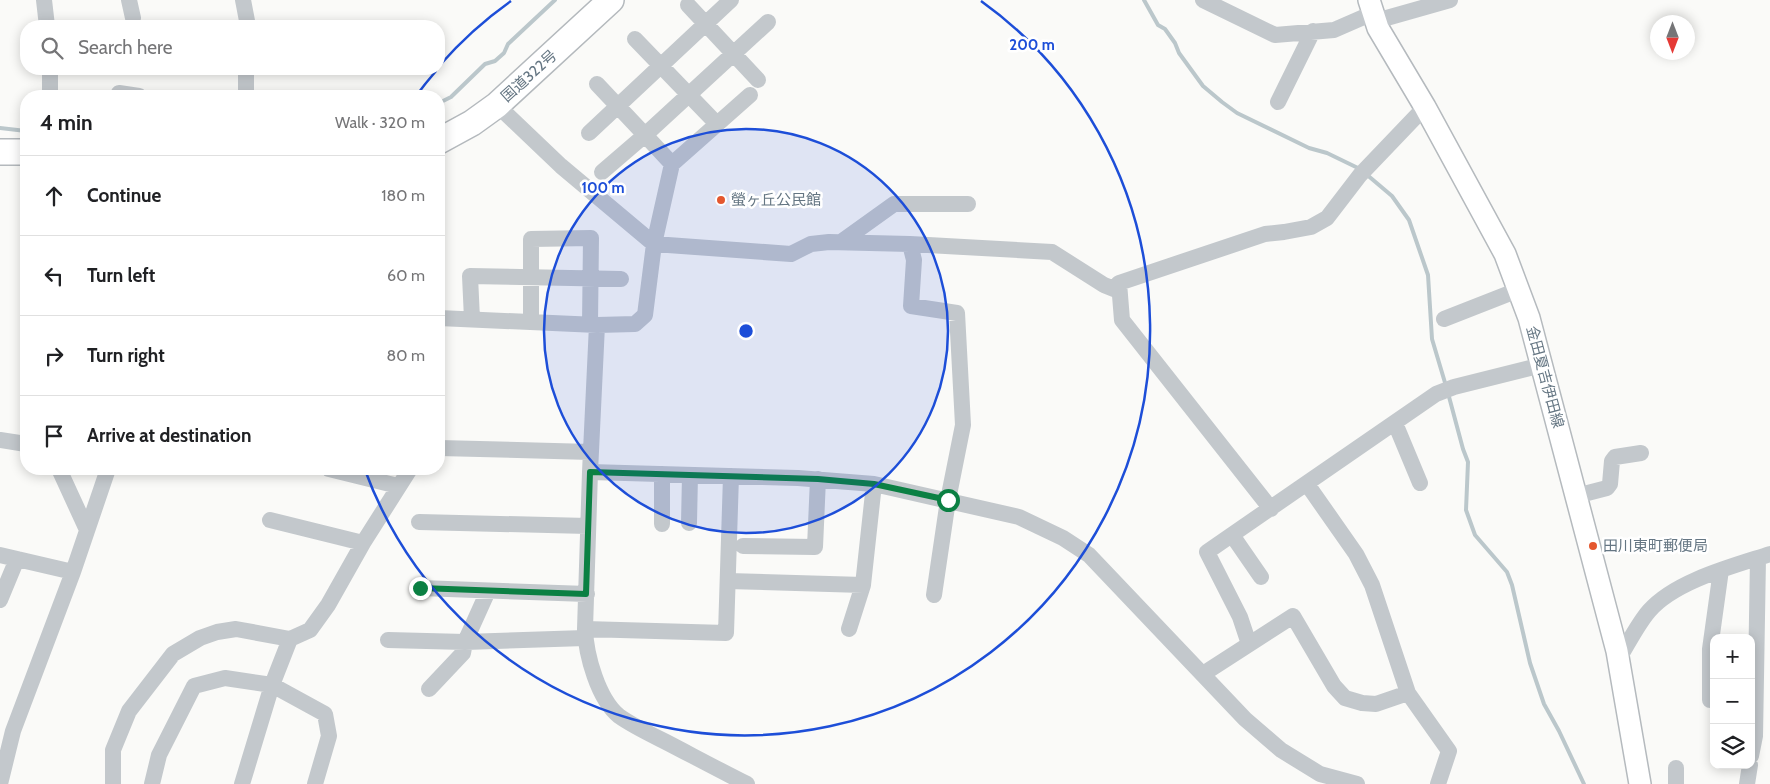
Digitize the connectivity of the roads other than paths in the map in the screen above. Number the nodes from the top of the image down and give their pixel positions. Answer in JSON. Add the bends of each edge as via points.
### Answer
{"nodes":[{"id":1,"x":44,"y":0,"type":"edge"},
{"id":2,"x":129,"y":0,"type":"edge"},
{"id":3,"x":242,"y":0,"type":"edge"},
{"id":4,"x":611,"y":0,"type":"edge"},
{"id":5,"x":731,"y":0,"type":"edge"},
{"id":6,"x":1203,"y":0,"type":"edge"},
{"id":7,"x":1450,"y":0,"type":"edge"},
{"id":8,"x":688,"y":5,"type":"dead end"},
{"id":9,"x":1373,"y":11,"type":"edge"},
{"id":10,"x":133,"y":18,"type":"dead end"},
{"id":11,"x":47,"y":20,"type":"edge"},
{"id":12,"x":247,"y":20,"type":"edge"},
{"id":13,"x":768,"y":22,"type":"dead end"},
{"id":14,"x":705,"y":24,"type":"junction"},
{"id":15,"x":1313,"y":32,"type":"junction"},
{"id":16,"x":635,"y":39,"type":"dead end"},
{"id":17,"x":733,"y":54,"type":"junction"},
{"id":18,"x":660,"y":66,"type":"junction"},
{"id":19,"x":50,"y":75,"type":"edge"},
{"id":20,"x":246,"y":75,"type":"edge"},
{"id":21,"x":758,"y":80,"type":"dead end"},
{"id":22,"x":597,"y":84,"type":"dead end"},
{"id":23,"x":50,"y":90,"type":"edge"},
{"id":24,"x":246,"y":90,"type":"edge"},
{"id":25,"x":750,"y":95,"type":"dead end"},
{"id":26,"x":688,"y":96,"type":"junction"},
{"id":27,"x":1278,"y":102,"type":"dead end"},
{"id":28,"x":497,"y":105,"type":"junction"},
{"id":29,"x":618,"y":106,"type":"junction"},
{"id":30,"x":1425,"y":107,"type":"junction"},
{"id":31,"x":717,"y":124,"type":"junction"},
{"id":32,"x":589,"y":133,"type":"dead end"},
{"id":33,"x":645,"y":135,"type":"junction"},
{"id":34,"x":445,"y":139,"type":"edge"},
{"id":35,"x":0,"y":152,"type":"edge"},
{"id":36,"x":20,"y":152,"type":"edge"},
{"id":37,"x":672,"y":164,"type":"junction"},
{"id":38,"x":602,"y":172,"type":"dead end"},
{"id":39,"x":968,"y":204,"type":"dead end"},
{"id":40,"x":841,"y":242,"type":"junction"},
{"id":41,"x":654,"y":244,"type":"junction"},
{"id":42,"x":910,"y":244,"type":"junction"},
{"id":43,"x":531,"y":277,"type":"junction"},
{"id":44,"x":591,"y":278,"type":"junction"},
{"id":45,"x":621,"y":279,"type":"dead end"},
{"id":46,"x":1518,"y":290,"type":"junction"},
{"id":47,"x":1120,"y":291,"type":"junction"},
{"id":48,"x":445,"y":318,"type":"edge"},
{"id":49,"x":472,"y":319,"type":"junction"},
{"id":50,"x":1444,"y":319,"type":"dead end"},
{"id":51,"x":531,"y":322,"type":"junction"},
{"id":52,"x":594,"y":325,"type":"junction"},
{"id":53,"x":1542,"y":365,"type":"junction"},
{"id":54,"x":1394,"y":422,"type":"junction"},
{"id":55,"x":0,"y":440,"type":"edge"},
{"id":56,"x":20,"y":443,"type":"edge"},
{"id":57,"x":445,"y":448,"type":"edge"},
{"id":58,"x":591,"y":452,"type":"junction"},
{"id":59,"x":1641,"y":453,"type":"dead end"},
{"id":60,"x":590,"y":472,"type":"junction"},
{"id":61,"x":662,"y":474,"type":"junction"},
{"id":62,"x":62,"y":475,"type":"edge"},
{"id":63,"x":106,"y":475,"type":"edge"},
{"id":64,"x":353,"y":475,"type":"edge"},
{"id":65,"x":406,"y":475,"type":"edge"},
{"id":66,"x":690,"y":475,"type":"junction"},
{"id":67,"x":731,"y":476,"type":"junction"},
{"id":68,"x":818,"y":479,"type":"junction"},
{"id":69,"x":1420,"y":483,"type":"dead end"},
{"id":70,"x":874,"y":484,"type":"junction"},
{"id":71,"x":1307,"y":484,"type":"junction"},
{"id":72,"x":398,"y":486,"type":"junction"},
{"id":73,"x":1576,"y":496,"type":"junction"},
{"id":74,"x":948,"y":500,"type":"junction"},
{"id":75,"x":1271,"y":508,"type":"junction"},
{"id":76,"x":270,"y":520,"type":"dead end"},
{"id":77,"x":420,"y":522,"type":"dead end"},
{"id":78,"x":689,"y":523,"type":"dead end"},
{"id":79,"x":662,"y":524,"type":"dead end"},
{"id":80,"x":588,"y":526,"type":"junction"},
{"id":81,"x":87,"y":530,"type":"junction"},
{"id":82,"x":1232,"y":535,"type":"junction"},
{"id":83,"x":363,"y":543,"type":"junction"},
{"id":84,"x":744,"y":546,"type":"dead end"},
{"id":85,"x":0,"y":555,"type":"edge"},
{"id":86,"x":1764,"y":556,"type":"edge"},
{"id":87,"x":17,"y":559,"type":"junction"},
{"id":88,"x":1721,"y":570,"type":"junction"},
{"id":89,"x":73,"y":572,"type":"junction"},
{"id":90,"x":1261,"y":577,"type":"dead end"},
{"id":91,"x":728,"y":582,"type":"junction"},
{"id":92,"x":863,"y":585,"type":"junction"},
{"id":93,"x":420,"y":588,"type":"dead end"},
{"id":94,"x":488,"y":591,"type":"junction"},
{"id":95,"x":586,"y":594,"type":"junction"},
{"id":96,"x":934,"y":595,"type":"dead end"},
{"id":97,"x":0,"y":600,"type":"edge"},
{"id":98,"x":849,"y":630,"type":"dead end"},
{"id":99,"x":585,"y":634,"type":"junction"},
{"id":100,"x":290,"y":639,"type":"junction"},
{"id":101,"x":388,"y":640,"type":"dead end"},
{"id":102,"x":465,"y":642,"type":"junction"},
{"id":103,"x":1249,"y":644,"type":"junction"},
{"id":104,"x":1618,"y":660,"type":"junction"},
{"id":105,"x":1203,"y":674,"type":"junction"},
{"id":106,"x":1710,"y":679,"type":"edge"},
{"id":107,"x":272,"y":685,"type":"junction"},
{"id":108,"x":429,"y":688,"type":"dead end"},
{"id":109,"x":1408,"y":693,"type":"junction"},
{"id":110,"x":1755,"y":724,"type":"edge"},
{"id":111,"x":7,"y":729,"type":"edge"},
{"id":112,"x":1749,"y":769,"type":"edge"},
{"id":113,"x":2,"y":774,"type":"edge"},
{"id":114,"x":1317,"y":779,"type":"edge"},
{"id":115,"x":114,"y":784,"type":"edge"},
{"id":116,"x":152,"y":784,"type":"edge"},
{"id":117,"x":242,"y":784,"type":"edge"},
{"id":118,"x":315,"y":784,"type":"edge"},
{"id":119,"x":747,"y":784,"type":"edge"},
{"id":120,"x":1357,"y":784,"type":"edge"},
{"id":121,"x":1438,"y":784,"type":"edge"},
{"id":122,"x":1640,"y":784,"type":"edge"},
{"id":123,"x":1747,"y":784,"type":"edge"}],
"edges":[{"from":1,"to":11,"type":"street"},
{"from":2,"to":10,"type":"street"},
{"from":3,"to":12,"type":"street"},
{"from":4,"to":28,"type":"highway","name":"国道322号"},
{"from":5,"to":14,"type":"street"},
{"from":6,"to":15,"type":"street","via":[[1274,35]]},
{"from":7,"to":9,"type":"street"},
{"from":8,"to":14,"type":"street"},
{"from":9,"to":15,"type":"street","via":[[1334,30]]},
{"from":9,"to":30,"type":"main road","name":"金田夏吉伊田線","via":[[1378,28]]},
{"from":13,"to":17,"type":"street"},
{"from":14,"to":17,"type":"street"},
{"from":14,"to":18,"type":"street"},
{"from":15,"to":27,"type":"street"},
{"from":16,"to":18,"type":"street"},
{"from":17,"to":21,"type":"street"},
{"from":17,"to":26,"type":"street"},
{"from":18,"to":26,"type":"street"},
{"from":18,"to":29,"type":"street"},
{"from":19,"to":23,"type":"street"},
{"from":20,"to":24,"type":"street"},
{"from":22,"to":29,"type":"street"},
{"from":25,"to":31,"type":"street"},
{"from":26,"to":31,"type":"street"},
{"from":26,"to":33,"type":"street"},
{"from":28,"to":34,"type":"highway","name":"国道322号"},
{"from":28,"to":41,"type":"street","via":[[561,166]]},
{"from":29,"to":32,"type":"street"},
{"from":29,"to":33,"type":"street"},
{"from":30,"to":46,"type":"main road","name":"金田夏吉伊田線","via":[[1505,254]]},
{"from":30,"to":47,"type":"street","via":[[1364,170],[1326,218],[1311,227],[1265,234],[1119,283]]},
{"from":31,"to":37,"type":"street"},
{"from":33,"to":37,"type":"street"},
{"from":33,"to":38,"type":"street"},
{"from":35,"to":36,"type":"highway"},
{"from":37,"to":41,"type":"street"},
{"from":39,"to":40,"type":"street","via":[[894,204]]},
{"from":40,"to":41,"type":"street","via":[[811,244],[791,254]]},
{"from":40,"to":42,"type":"street"},
{"from":41,"to":52,"type":"street","via":[[646,315],[635,324]]},
{"from":42,"to":47,"type":"street","via":[[1052,252],[1104,285]]},
{"from":42,"to":74,"type":"street","via":[[914,260],[912,306],[958,312],[963,425]]},
{"from":43,"to":44,"type":"street"},
{"from":43,"to":44,"type":"street","via":[[531,239],[591,238]]},
{"from":43,"to":49,"type":"street","via":[[470,276]]},
{"from":43,"to":51,"type":"street"},
{"from":44,"to":45,"type":"street"},
{"from":44,"to":52,"type":"street"},
{"from":46,"to":50,"type":"street"},
{"from":46,"to":53,"type":"main road","name":"金田夏吉伊田線"},
{"from":47,"to":75,"type":"street","via":[[1122,320]]},
{"from":48,"to":49,"type":"street"},
{"from":49,"to":51,"type":"street"},
{"from":51,"to":52,"type":"street"},
{"from":52,"to":58,"type":"street"},
{"from":53,"to":54,"type":"street","via":[[1448,389]]},
{"from":53,"to":73,"type":"main road","name":"金田夏吉伊田線"},
{"from":54,"to":69,"type":"street"},
{"from":54,"to":71,"type":"street"},
{"from":55,"to":56,"type":"street"},
{"from":57,"to":58,"type":"street"},
{"from":58,"to":60,"type":"street"},
{"from":59,"to":73,"type":"street","via":[[1616,457],[1612,461],[1607,488]]},
{"from":60,"to":61,"type":"street"},
{"from":60,"to":80,"type":"street"},
{"from":61,"to":66,"type":"street"},
{"from":61,"to":79,"type":"street"},
{"from":62,"to":81,"type":"street"},
{"from":63,"to":81,"type":"street"},
{"from":64,"to":72,"type":"street"},
{"from":65,"to":72,"type":"street"},
{"from":66,"to":67,"type":"street"},
{"from":66,"to":78,"type":"street"},
{"from":67,"to":68,"type":"street"},
{"from":67,"to":91,"type":"street"},
{"from":68,"to":70,"type":"street"},
{"from":68,"to":84,"type":"street","via":[[815,547]]},
{"from":70,"to":74,"type":"street"},
{"from":70,"to":92,"type":"street"},
{"from":71,"to":75,"type":"street"},
{"from":71,"to":109,"type":"street","via":[[1356,554],[1372,585]]},
{"from":72,"to":83,"type":"street"},
{"from":73,"to":104,"type":"main road","name":"金田夏吉伊田線"},
{"from":74,"to":96,"type":"street"},
{"from":74,"to":105,"type":"street","via":[[1019,517],[1063,538],[1089,555]]},
{"from":75,"to":82,"type":"street"},
{"from":76,"to":83,"type":"street"},
{"from":77,"to":80,"type":"street"},
{"from":80,"to":95,"type":"street"},
{"from":81,"to":89,"type":"street"},
{"from":82,"to":90,"type":"street"},
{"from":82,"to":103,"type":"street","via":[[1207,552],[1240,617]]},
{"from":83,"to":100,"type":"street","via":[[328,606],[310,630]]},
{"from":85,"to":87,"type":"street"},
{"from":86,"to":88,"type":"street"},
{"from":86,"to":110,"type":"street"},
{"from":87,"to":89,"type":"street"},
{"from":87,"to":97,"type":"street"},
{"from":88,"to":104,"type":"street","via":[[1672,591],[1649,611]]},
{"from":88,"to":106,"type":"street","via":[[1710,649]]},
{"from":89,"to":111,"type":"street"},
{"from":91,"to":92,"type":"street"},
{"from":91,"to":99,"type":"street","via":[[726,633]]},
{"from":92,"to":98,"type":"street"},
{"from":93,"to":94,"type":"street"},
{"from":94,"to":95,"type":"street"},
{"from":94,"to":102,"type":"street"},
{"from":95,"to":99,"type":"street"},
{"from":99,"to":102,"type":"street"},
{"from":99,"to":119,"type":"street","via":[[595,677],[604,698],[619,715]]},
{"from":100,"to":107,"type":"street"},
{"from":100,"to":115,"type":"street","via":[[236,629],[200,638],[173,654],[129,711],[113,750]]},
{"from":101,"to":102,"type":"street"},
{"from":102,"to":108,"type":"street","via":[[463,653]]},
{"from":103,"to":105,"type":"street"},
{"from":103,"to":109,"type":"street","via":[[1293,616],[1334,686],[1345,698],[1376,704]]},
{"from":104,"to":122,"type":"main road","name":"金田夏吉伊田線"},
{"from":105,"to":114,"type":"street","via":[[1245,719]]},
{"from":107,"to":116,"type":"street","via":[[225,678],[194,686],[158,755]]},
{"from":107,"to":117,"type":"street"},
{"from":107,"to":118,"type":"street","via":[[325,714],[329,736]]},
{"from":109,"to":121,"type":"street","via":[[1449,751]]},
{"from":111,"to":113,"type":"street"},
{"from":112,"to":123,"type":"street"},
{"from":114,"to":120,"type":"street"}]}
